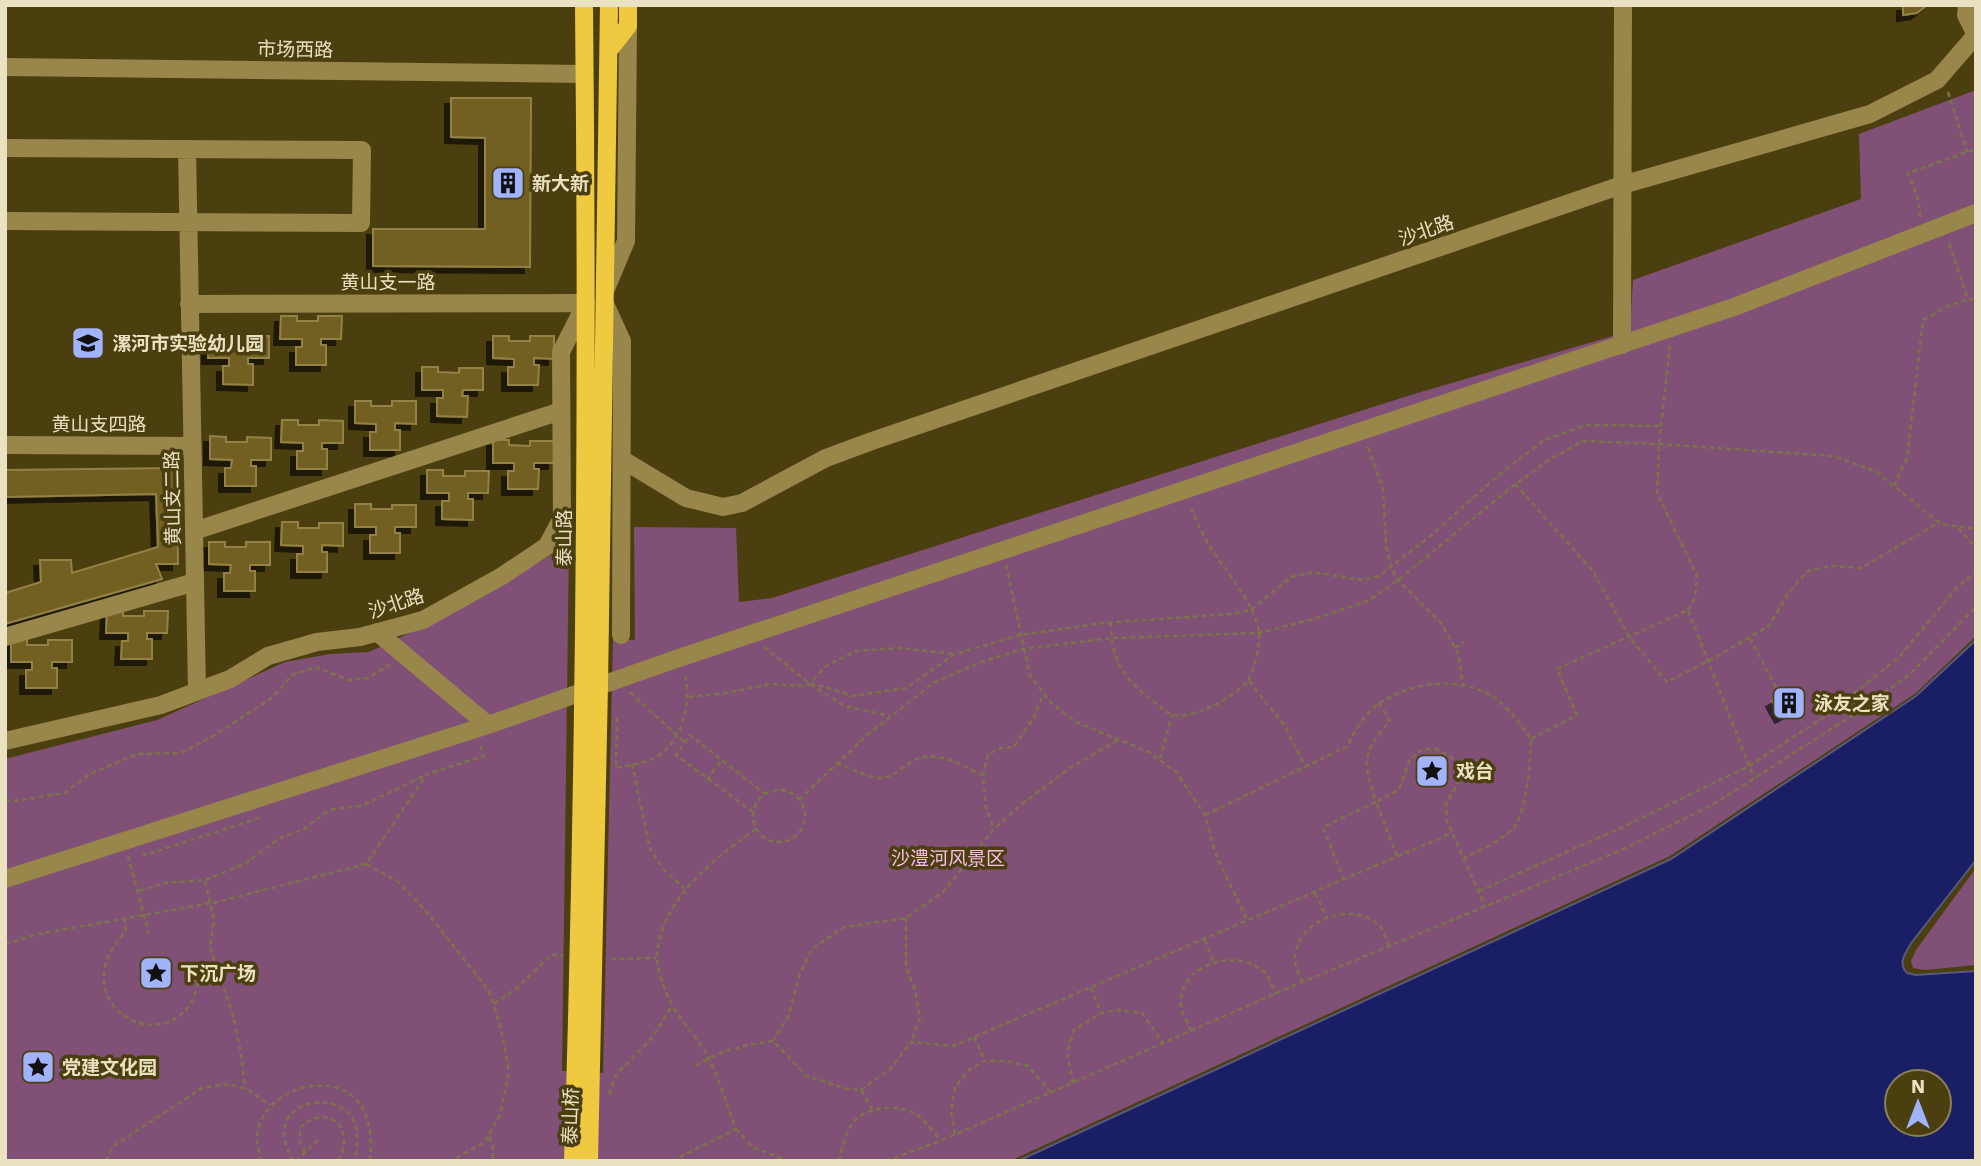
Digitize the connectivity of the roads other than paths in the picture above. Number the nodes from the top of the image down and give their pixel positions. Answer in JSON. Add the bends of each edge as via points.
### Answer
{"nodes":[{"id":1,"x":584,"y":5,"type":"edge"},
{"id":2,"x":610,"y":5,"type":"edge"},
{"id":3,"x":628,"y":5,"type":"edge"},
{"id":4,"x":1623,"y":5,"type":"edge"},
{"id":5,"x":1967,"y":5,"type":"edge"},
{"id":6,"x":628,"y":26,"type":"junction"},
{"id":7,"x":1976,"y":36,"type":"edge"},
{"id":8,"x":609,"y":50,"type":"junction"},
{"id":9,"x":5,"y":67,"type":"edge"},
{"id":10,"x":584,"y":74,"type":"junction"},
{"id":11,"x":5,"y":148,"type":"edge"},
{"id":12,"x":187,"y":149,"type":"junction"},
{"id":13,"x":1622,"y":185,"type":"junction"},
{"id":14,"x":1976,"y":213,"type":"edge"},
{"id":15,"x":188,"y":220,"type":"junction"},
{"id":16,"x":5,"y":221,"type":"edge"},
{"id":17,"x":605,"y":298,"type":"junction"},
{"id":18,"x":189,"y":303,"type":"junction"},
{"id":19,"x":586,"y":303,"type":"junction"},
{"id":20,"x":1622,"y":345,"type":"junction"},
{"id":21,"x":561,"y":411,"type":"junction"},
{"id":22,"x":5,"y":445,"type":"edge"},
{"id":23,"x":192,"y":446,"type":"junction"},
{"id":24,"x":623,"y":460,"type":"junction"},
{"id":25,"x":194,"y":531,"type":"junction"},
{"id":26,"x":195,"y":582,"type":"junction"},
{"id":27,"x":377,"y":632,"type":"junction"},
{"id":28,"x":621,"y":635,"type":"dead end"},
{"id":29,"x":5,"y":636,"type":"edge"},
{"id":30,"x":591,"y":689,"type":"junction"},
{"id":31,"x":197,"y":691,"type":"junction"},
{"id":32,"x":488,"y":725,"type":"junction"},
{"id":33,"x":5,"y":741,"type":"edge"},
{"id":34,"x":5,"y":878,"type":"edge"},
{"id":35,"x":584,"y":1072,"type":"junction"},
{"id":36,"x":573,"y":1161,"type":"edge"},
{"id":37,"x":589,"y":1161,"type":"edge"}],
"edges":[{"from":1,"to":10,"type":"main road","name":"泰山路"},
{"from":2,"to":8,"type":"main road","name":"泰山路"},
{"from":3,"to":6,"type":"main road"},
{"from":4,"to":13,"type":"street"},
{"from":5,"to":7,"type":"street","via":[[1966,15]]},
{"from":6,"to":8,"type":"main road"},
{"from":6,"to":17,"type":"street","via":[[626,242]]},
{"from":7,"to":13,"type":"street","name":"沙北路","via":[[1937,80],[1870,114]]},
{"from":8,"to":17,"type":"main road","name":"泰山路"},
{"from":9,"to":10,"type":"street","name":"市场西路"},
{"from":10,"to":19,"type":"main road","name":"泰山路"},
{"from":11,"to":12,"type":"street"},
{"from":12,"to":15,"type":"street","name":"黄山支二路"},
{"from":12,"to":15,"type":"street","via":[[362,150],[360,223]]},
{"from":13,"to":20,"type":"street"},
{"from":13,"to":24,"type":"street","name":"沙北路","via":[[872,441],[826,458],[742,503],[723,507],[686,498]]},
{"from":14,"to":20,"type":"street","via":[[1734,307]]},
{"from":15,"to":16,"type":"street"},
{"from":15,"to":18,"type":"street","name":"黄山支二路"},
{"from":17,"to":24,"type":"street","via":[[622,341]]},
{"from":17,"to":30,"type":"main road","name":"泰山路"},
{"from":18,"to":19,"type":"street","name":"黄山支一路"},
{"from":18,"to":23,"type":"street","name":"黄山支二路"},
{"from":19,"to":21,"type":"street","name":"沙北路","via":[[561,352]]},
{"from":19,"to":30,"type":"main road","name":"泰山路"},
{"from":20,"to":30,"type":"street"},
{"from":21,"to":25,"type":"street"},
{"from":21,"to":27,"type":"street","name":"沙北路","via":[[562,518],[547,546],[423,620]]},
{"from":22,"to":23,"type":"street","name":"黄山支四路"},
{"from":23,"to":25,"type":"street","name":"黄山支二路"},
{"from":24,"to":28,"type":"street"},
{"from":25,"to":26,"type":"street","name":"黄山支二路"},
{"from":26,"to":29,"type":"street"},
{"from":26,"to":31,"type":"street","name":"黄山支二路"},
{"from":27,"to":31,"type":"street","name":"沙北路","via":[[268,656],[230,679]]},
{"from":27,"to":32,"type":"street"},
{"from":30,"to":32,"type":"street"},
{"from":30,"to":35,"type":"main road","name":"泰山路"},
{"from":31,"to":33,"type":"street","name":"沙北路","via":[[161,705]]},
{"from":32,"to":34,"type":"street"},
{"from":35,"to":36,"type":"main road","name":"泰山桥"},
{"from":35,"to":37,"type":"main road","name":"泰山桥"}]}
